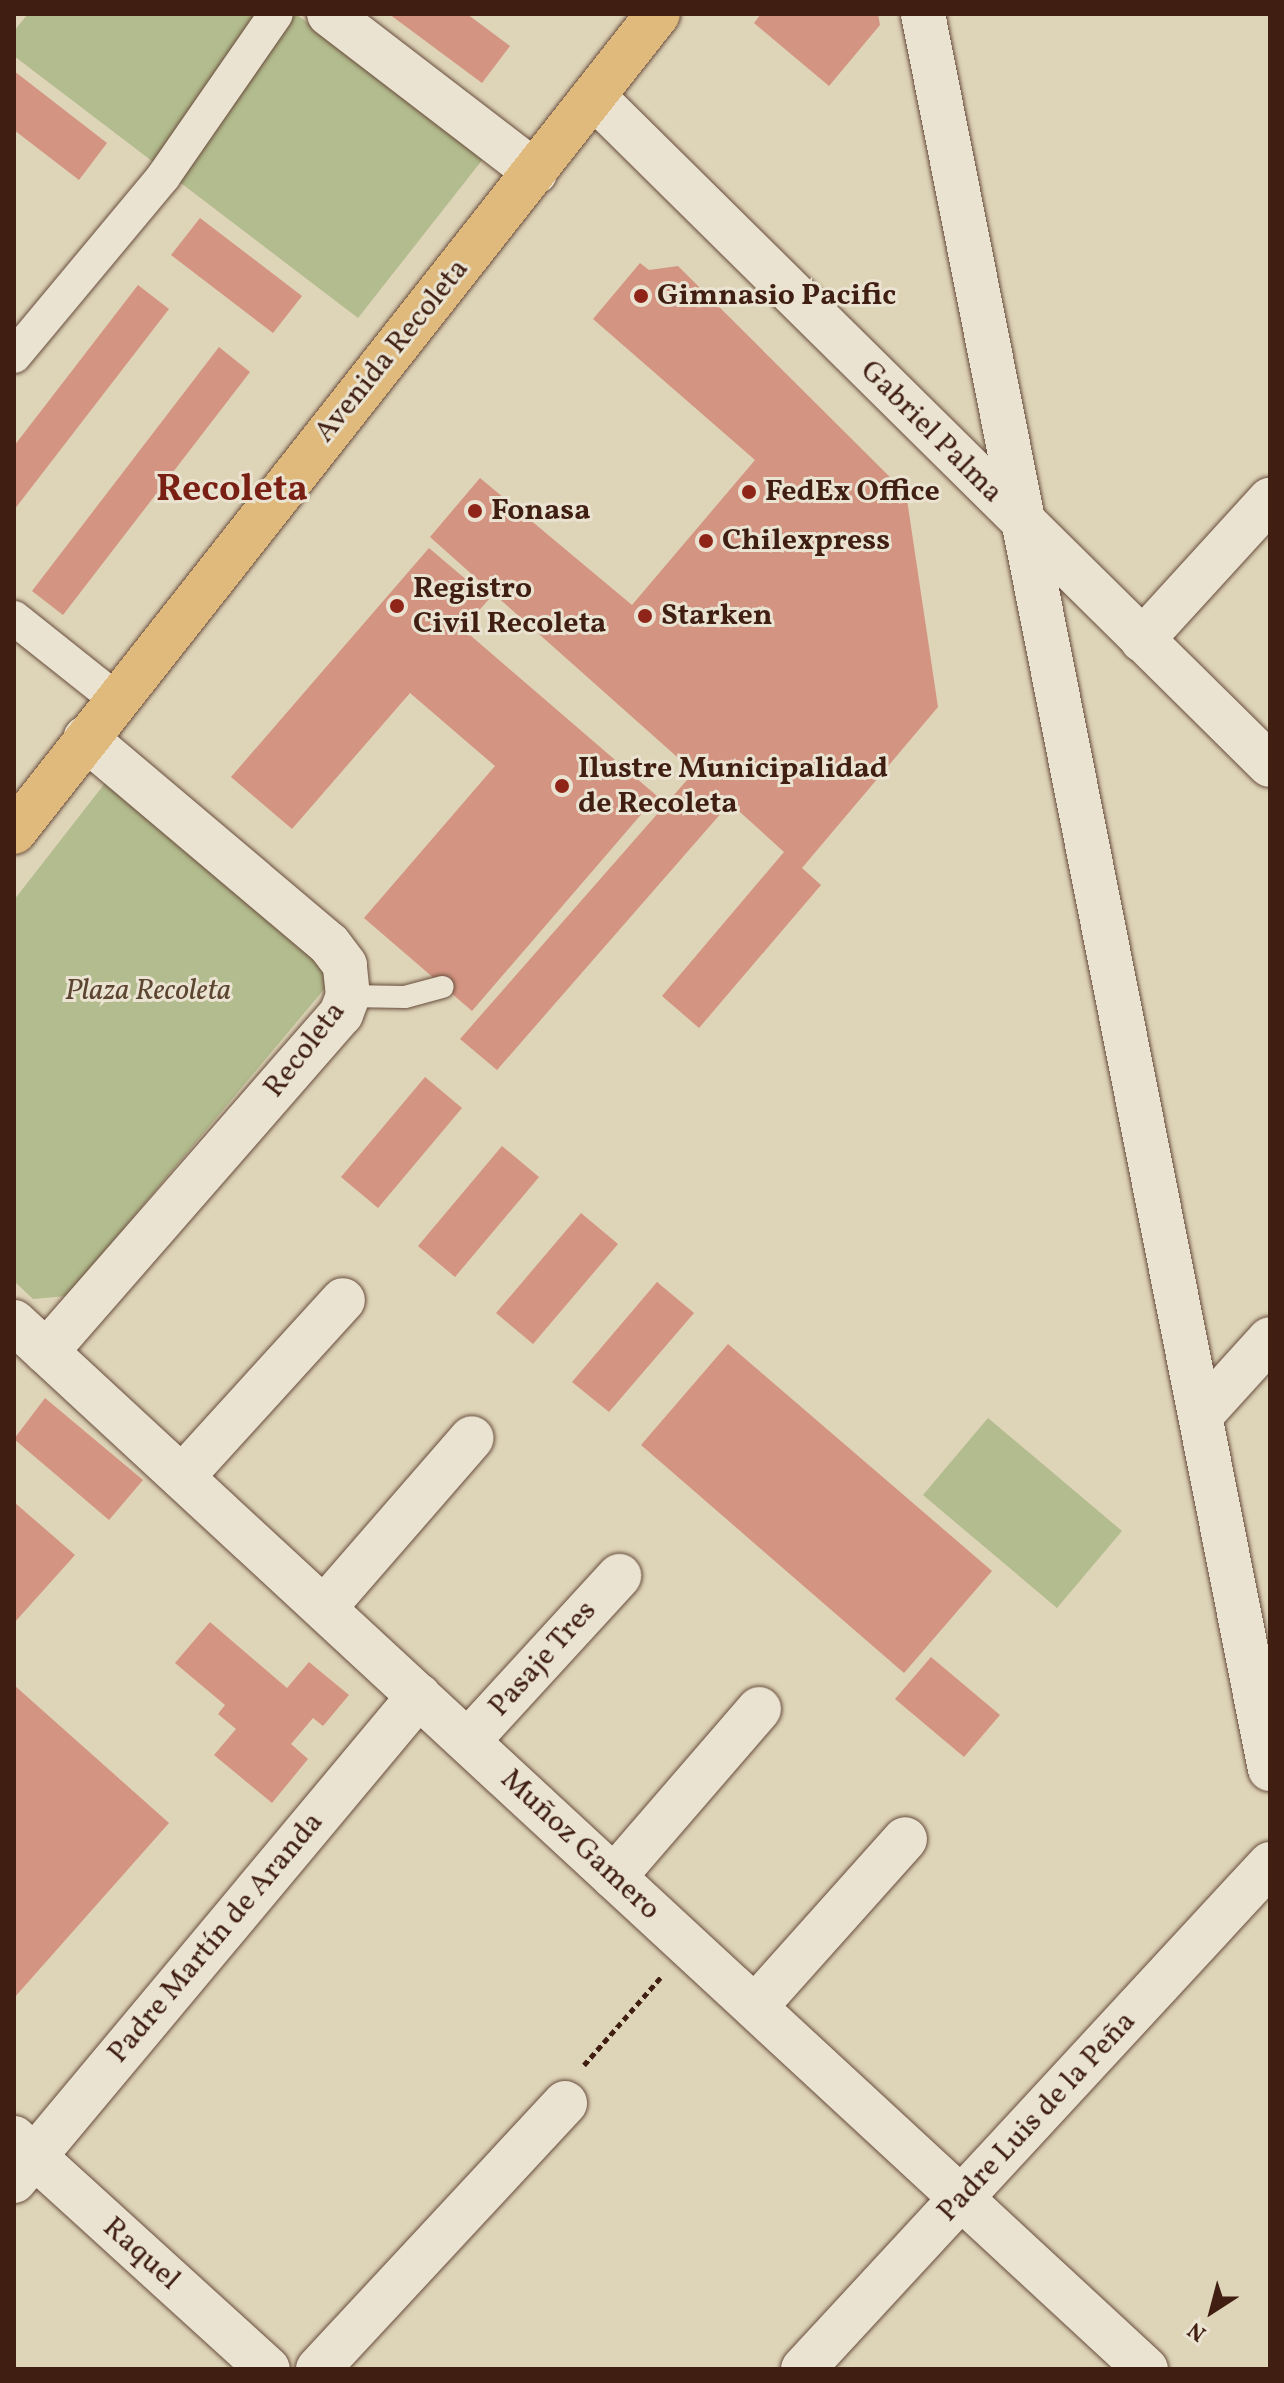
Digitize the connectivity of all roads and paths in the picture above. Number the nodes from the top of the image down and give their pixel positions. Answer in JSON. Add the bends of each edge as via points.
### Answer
{"nodes":[{"id":1,"x":276,"y":14,"type":"edge"},
{"id":2,"x":329,"y":14,"type":"edge"},
{"id":3,"x":923,"y":14,"type":"edge"},
{"id":4,"x":659,"y":17,"type":"edge"},
{"id":5,"x":594,"y":97,"type":"junction"},
{"id":6,"x":535,"y":172,"type":"junction"},
{"id":7,"x":14,"y":356,"type":"edge"},
{"id":8,"x":1270,"y":500,"type":"edge"},
{"id":9,"x":1029,"y":530,"type":"junction"},
{"id":10,"x":14,"y":618,"type":"edge"},
{"id":11,"x":1142,"y":640,"type":"junction"},
{"id":12,"x":116,"y":699,"type":"junction"},
{"id":13,"x":85,"y":738,"type":"junction"},
{"id":14,"x":1270,"y":765,"type":"edge"},
{"id":15,"x":14,"y":832,"type":"edge"},
{"id":16,"x":443,"y":987,"type":"dead end"},
{"id":17,"x":348,"y":996,"type":"junction"},
{"id":18,"x":343,"y":1300,"type":"dead end"},
{"id":19,"x":14,"y":1322,"type":"edge"},
{"id":20,"x":1270,"y":1339,"type":"edge"},
{"id":21,"x":46,"y":1352,"type":"junction"},
{"id":22,"x":1202,"y":1414,"type":"junction"},
{"id":23,"x":472,"y":1438,"type":"dead end"},
{"id":24,"x":182,"y":1477,"type":"junction"},
{"id":25,"x":619,"y":1576,"type":"dead end"},
{"id":26,"x":324,"y":1608,"type":"junction"},
{"id":27,"x":419,"y":1696,"type":"junction"},
{"id":28,"x":759,"y":1709,"type":"dead end"},
{"id":29,"x":468,"y":1741,"type":"junction"},
{"id":30,"x":1270,"y":1769,"type":"edge"},
{"id":31,"x":905,"y":1839,"type":"dead end"},
{"id":32,"x":1270,"y":1864,"type":"edge"},
{"id":33,"x":614,"y":1877,"type":"junction"},
{"id":34,"x":689,"y":1945,"type":"junction"},
{"id":35,"x":755,"y":2007,"type":"junction"},
{"id":36,"x":565,"y":2103,"type":"joint"},
{"id":37,"x":21,"y":2158,"type":"edge"},
{"id":38,"x":962,"y":2199,"type":"junction"},
{"id":39,"x":268,"y":2369,"type":"edge"},
{"id":40,"x":318,"y":2369,"type":"edge"},
{"id":41,"x":803,"y":2369,"type":"edge"},
{"id":42,"x":1146,"y":2369,"type":"edge"}],
"edges":[{"from":1,"to":7,"type":"street","via":[[163,177]]},
{"from":2,"to":6,"type":"street"},
{"from":3,"to":9,"type":"street"},
{"from":4,"to":5,"type":"main road","name":"Avenida Recoleta"},
{"from":5,"to":6,"type":"main road","name":"Avenida Recoleta"},
{"from":5,"to":9,"type":"street","name":"Gabriel Palma"},
{"from":6,"to":12,"type":"main road","name":"Avenida Recoleta"},
{"from":8,"to":11,"type":"street"},
{"from":9,"to":11,"type":"street","name":"Gabriel Palma"},
{"from":9,"to":22,"type":"street"},
{"from":10,"to":12,"type":"street"},
{"from":11,"to":14,"type":"street","name":"Gabriel Palma"},
{"from":12,"to":13,"type":"main road","name":"Avenida Recoleta"},
{"from":13,"to":15,"type":"main road","name":"Avenida Recoleta"},
{"from":13,"to":17,"type":"street","name":"Recoleta","via":[[329,944],[345,965]]},
{"from":16,"to":17,"type":"lane","via":[[405,997]]},
{"from":17,"to":21,"type":"street","name":"Recoleta","via":[[332,1025]]},
{"from":18,"to":24,"type":"street"},
{"from":19,"to":21,"type":"street","name":"Muñoz Gamero"},
{"from":20,"to":22,"type":"street"},
{"from":21,"to":24,"type":"street","name":"Muñoz Gamero"},
{"from":22,"to":30,"type":"street"},
{"from":23,"to":26,"type":"street"},
{"from":24,"to":26,"type":"street","name":"Muñoz Gamero"},
{"from":25,"to":29,"type":"street","name":"Pasaje Tres"},
{"from":26,"to":27,"type":"street","name":"Muñoz Gamero"},
{"from":27,"to":29,"type":"street","name":"Muñoz Gamero"},
{"from":27,"to":37,"type":"street","name":"Padre Martín de Aranda"},
{"from":28,"to":33,"type":"street"},
{"from":29,"to":33,"type":"street","name":"Muñoz Gamero"},
{"from":31,"to":35,"type":"street"},
{"from":32,"to":38,"type":"street","name":"Padre Luis de la Peña"},
{"from":33,"to":34,"type":"street","name":"Muñoz Gamero"},
{"from":34,"to":35,"type":"street","name":"Muñoz Gamero"},
{"from":34,"to":36,"type":"path","via":[[578,2072]]},
{"from":35,"to":38,"type":"street","name":"Muñoz Gamero"},
{"from":36,"to":40,"type":"street"},
{"from":37,"to":39,"type":"street","name":"Raquel"},
{"from":38,"to":41,"type":"street","name":"Padre Luis de la Peña"},
{"from":38,"to":42,"type":"street","name":"Muñoz Gamero"}]}
